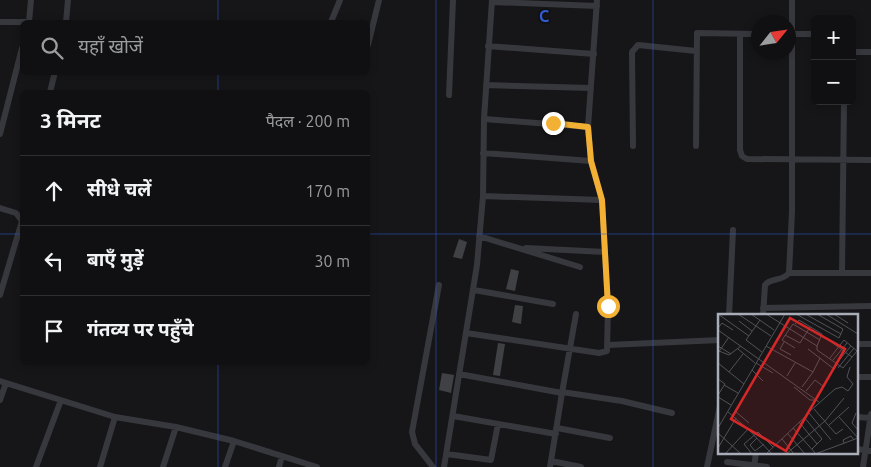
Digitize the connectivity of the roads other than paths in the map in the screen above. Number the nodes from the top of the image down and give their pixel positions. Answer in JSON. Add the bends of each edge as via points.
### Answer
{"nodes":[{"id":1,"x":31,"y":0,"type":"edge"},
{"id":2,"x":68,"y":0,"type":"edge"},
{"id":3,"x":340,"y":0,"type":"edge"},
{"id":4,"x":379,"y":0,"type":"edge"},
{"id":5,"x":453,"y":0,"type":"edge"},
{"id":6,"x":792,"y":0,"type":"edge"},
{"id":7,"x":492,"y":1,"type":"edge"},
{"id":8,"x":597,"y":3,"type":"edge"},
{"id":9,"x":791,"y":15,"type":"edge"},
{"id":10,"x":29,"y":20,"type":"edge"},
{"id":11,"x":66,"y":20,"type":"edge"},
{"id":12,"x":332,"y":20,"type":"edge"},
{"id":13,"x":0,"y":22,"type":"edge"},
{"id":14,"x":20,"y":22,"type":"edge"},
{"id":15,"x":740,"y":34,"type":"junction"},
{"id":16,"x":751,"y":34,"type":"edge"},
{"id":17,"x":796,"y":34,"type":"edge"},
{"id":18,"x":811,"y":34,"type":"edge"},
{"id":19,"x":370,"y":37,"type":"edge"},
{"id":20,"x":488,"y":46,"type":"junction"},
{"id":21,"x":696,"y":51,"type":"junction"},
{"id":22,"x":856,"y":52,"type":"edge"},
{"id":23,"x":871,"y":52,"type":"edge"},
{"id":24,"x":594,"y":54,"type":"junction"},
{"id":25,"x":20,"y":56,"type":"edge"},
{"id":26,"x":790,"y":60,"type":"edge"},
{"id":27,"x":54,"y":75,"type":"edge"},
{"id":28,"x":486,"y":85,"type":"junction"},
{"id":29,"x":591,"y":88,"type":"junction"},
{"id":30,"x":50,"y":90,"type":"edge"},
{"id":31,"x":449,"y":95,"type":"dead end"},
{"id":32,"x":844,"y":105,"type":"edge"},
{"id":33,"x":484,"y":119,"type":"junction"},
{"id":34,"x":588,"y":127,"type":"junction"},
{"id":35,"x":0,"y":134,"type":"edge"},
{"id":36,"x":633,"y":146,"type":"dead end"},
{"id":37,"x":696,"y":146,"type":"dead end"},
{"id":38,"x":482,"y":153,"type":"junction"},
{"id":39,"x":871,"y":160,"type":"edge"},
{"id":40,"x":591,"y":161,"type":"junction"},
{"id":41,"x":791,"y":161,"type":"junction"},
{"id":42,"x":844,"y":161,"type":"junction"},
{"id":43,"x":482,"y":196,"type":"junction"},
{"id":44,"x":602,"y":200,"type":"junction"},
{"id":45,"x":0,"y":208,"type":"edge"},
{"id":46,"x":20,"y":218,"type":"edge"},
{"id":47,"x":20,"y":228,"type":"edge"},
{"id":48,"x":733,"y":230,"type":"dead end"},
{"id":49,"x":479,"y":236,"type":"junction"},
{"id":50,"x":514,"y":247,"type":"junction"},
{"id":51,"x":605,"y":252,"type":"junction"},
{"id":52,"x":580,"y":267,"type":"dead end"},
{"id":53,"x":789,"y":273,"type":"junction"},
{"id":54,"x":842,"y":273,"type":"junction"},
{"id":55,"x":871,"y":273,"type":"edge"},
{"id":56,"x":439,"y":285,"type":"dead end"},
{"id":57,"x":474,"y":290,"type":"junction"},
{"id":58,"x":0,"y":295,"type":"edge"},
{"id":59,"x":552,"y":304,"type":"dead end"},
{"id":60,"x":871,"y":306,"type":"edge"},
{"id":61,"x":763,"y":312,"type":"edge"},
{"id":62,"x":576,"y":314,"type":"dead end"},
{"id":63,"x":729,"y":314,"type":"edge"},
{"id":64,"x":466,"y":333,"type":"junction"},
{"id":65,"x":718,"y":340,"type":"edge"},
{"id":66,"x":858,"y":344,"type":"edge"},
{"id":67,"x":871,"y":344,"type":"edge"},
{"id":68,"x":608,"y":345,"type":"junction"},
{"id":69,"x":569,"y":349,"type":"junction"},
{"id":70,"x":459,"y":374,"type":"junction"},
{"id":71,"x":858,"y":377,"type":"edge"},
{"id":72,"x":871,"y":377,"type":"edge"},
{"id":73,"x":3,"y":382,"type":"edge"},
{"id":74,"x":562,"y":393,"type":"junction"},
{"id":75,"x":0,"y":400,"type":"edge"},
{"id":76,"x":61,"y":400,"type":"junction"},
{"id":77,"x":672,"y":412,"type":"dead end"},
{"id":78,"x":871,"y":414,"type":"edge"},
{"id":79,"x":718,"y":415,"type":"edge"},
{"id":80,"x":453,"y":416,"type":"junction"},
{"id":81,"x":115,"y":417,"type":"junction"},
{"id":82,"x":858,"y":417,"type":"edge"},
{"id":83,"x":871,"y":418,"type":"edge"},
{"id":84,"x":498,"y":424,"type":"junction"},
{"id":85,"x":176,"y":427,"type":"junction"},
{"id":86,"x":557,"y":431,"type":"junction"},
{"id":87,"x":610,"y":438,"type":"dead end"},
{"id":88,"x":234,"y":441,"type":"junction"},
{"id":89,"x":868,"y":451,"type":"edge"},
{"id":90,"x":448,"y":454,"type":"junction"},
{"id":91,"x":282,"y":456,"type":"junction"},
{"id":92,"x":727,"y":462,"type":"dead end"},
{"id":93,"x":551,"y":464,"type":"edge"},
{"id":94,"x":754,"y":466,"type":"edge"},
{"id":95,"x":36,"y":467,"type":"edge"},
{"id":96,"x":100,"y":467,"type":"edge"},
{"id":97,"x":162,"y":467,"type":"edge"},
{"id":98,"x":225,"y":467,"type":"edge"},
{"id":99,"x":278,"y":467,"type":"edge"},
{"id":100,"x":317,"y":467,"type":"edge"},
{"id":101,"x":433,"y":467,"type":"edge"},
{"id":102,"x":444,"y":467,"type":"edge"},
{"id":103,"x":581,"y":467,"type":"edge"},
{"id":104,"x":707,"y":467,"type":"edge"},
{"id":105,"x":767,"y":467,"type":"edge"},
{"id":106,"x":864,"y":467,"type":"edge"}],
"edges":[{"from":1,"to":10,"type":"street"},
{"from":2,"to":11,"type":"street"},
{"from":3,"to":12,"type":"street"},
{"from":4,"to":19,"type":"street"},
{"from":5,"to":31,"type":"street"},
{"from":6,"to":9,"type":"street"},
{"from":7,"to":8,"type":"street"},
{"from":7,"to":20,"type":"street"},
{"from":8,"to":24,"type":"street"},
{"from":13,"to":14,"type":"street"},
{"from":15,"to":16,"type":"street"},
{"from":15,"to":21,"type":"street","via":[[697,33]]},
{"from":15,"to":41,"type":"street","via":[[740,154],[748,159]]},
{"from":17,"to":18,"type":"street"},
{"from":20,"to":24,"type":"street"},
{"from":20,"to":28,"type":"street"},
{"from":21,"to":36,"type":"street","via":[[634,47]]},
{"from":21,"to":37,"type":"street"},
{"from":22,"to":23,"type":"street"},
{"from":24,"to":29,"type":"street"},
{"from":25,"to":35,"type":"street"},
{"from":26,"to":41,"type":"street"},
{"from":27,"to":30,"type":"street"},
{"from":28,"to":29,"type":"street"},
{"from":28,"to":33,"type":"street"},
{"from":29,"to":34,"type":"street"},
{"from":32,"to":42,"type":"street"},
{"from":33,"to":34,"type":"street"},
{"from":33,"to":38,"type":"street"},
{"from":34,"to":40,"type":"street"},
{"from":38,"to":40,"type":"street"},
{"from":38,"to":43,"type":"street"},
{"from":39,"to":42,"type":"street"},
{"from":40,"to":44,"type":"street"},
{"from":41,"to":42,"type":"street"},
{"from":41,"to":53,"type":"street"},
{"from":42,"to":54,"type":"street"},
{"from":43,"to":44,"type":"street"},
{"from":43,"to":49,"type":"street"},
{"from":44,"to":51,"type":"street"},
{"from":45,"to":46,"type":"street","via":[[16,213]]},
{"from":47,"to":58,"type":"street"},
{"from":48,"to":63,"type":"street"},
{"from":49,"to":50,"type":"street"},
{"from":49,"to":57,"type":"street"},
{"from":50,"to":51,"type":"street"},
{"from":50,"to":52,"type":"street"},
{"from":51,"to":68,"type":"street"},
{"from":53,"to":54,"type":"street"},
{"from":53,"to":61,"type":"street","via":[[786,277],[767,282],[763,290]]},
{"from":54,"to":55,"type":"street"},
{"from":56,"to":101,"type":"street","via":[[412,432],[415,444]]},
{"from":57,"to":59,"type":"street"},
{"from":57,"to":64,"type":"street"},
{"from":60,"to":61,"type":"street"},
{"from":62,"to":69,"type":"street"},
{"from":64,"to":69,"type":"street"},
{"from":64,"to":70,"type":"street"},
{"from":65,"to":68,"type":"street"},
{"from":66,"to":67,"type":"street"},
{"from":68,"to":69,"type":"street","via":[[607,351],[602,353]]},
{"from":69,"to":74,"type":"street"},
{"from":70,"to":74,"type":"street"},
{"from":70,"to":80,"type":"street"},
{"from":71,"to":72,"type":"street"},
{"from":73,"to":75,"type":"street"},
{"from":73,"to":76,"type":"street"},
{"from":74,"to":77,"type":"street"},
{"from":74,"to":86,"type":"street"},
{"from":76,"to":81,"type":"street"},
{"from":76,"to":95,"type":"street"},
{"from":78,"to":83,"type":"street"},
{"from":79,"to":104,"type":"street"},
{"from":80,"to":84,"type":"street"},
{"from":80,"to":90,"type":"street"},
{"from":81,"to":85,"type":"street"},
{"from":81,"to":96,"type":"street"},
{"from":82,"to":83,"type":"street"},
{"from":83,"to":89,"type":"street"},
{"from":84,"to":86,"type":"street"},
{"from":84,"to":90,"type":"street","via":[[491,460]]},
{"from":85,"to":88,"type":"street"},
{"from":85,"to":97,"type":"street"},
{"from":86,"to":87,"type":"street"},
{"from":86,"to":93,"type":"street"},
{"from":88,"to":91,"type":"street"},
{"from":88,"to":98,"type":"street"},
{"from":89,"to":106,"type":"street"},
{"from":90,"to":102,"type":"street"},
{"from":91,"to":99,"type":"street"},
{"from":91,"to":100,"type":"street"},
{"from":92,"to":94,"type":"street"},
{"from":93,"to":103,"type":"street"},
{"from":94,"to":105,"type":"street"}]}
